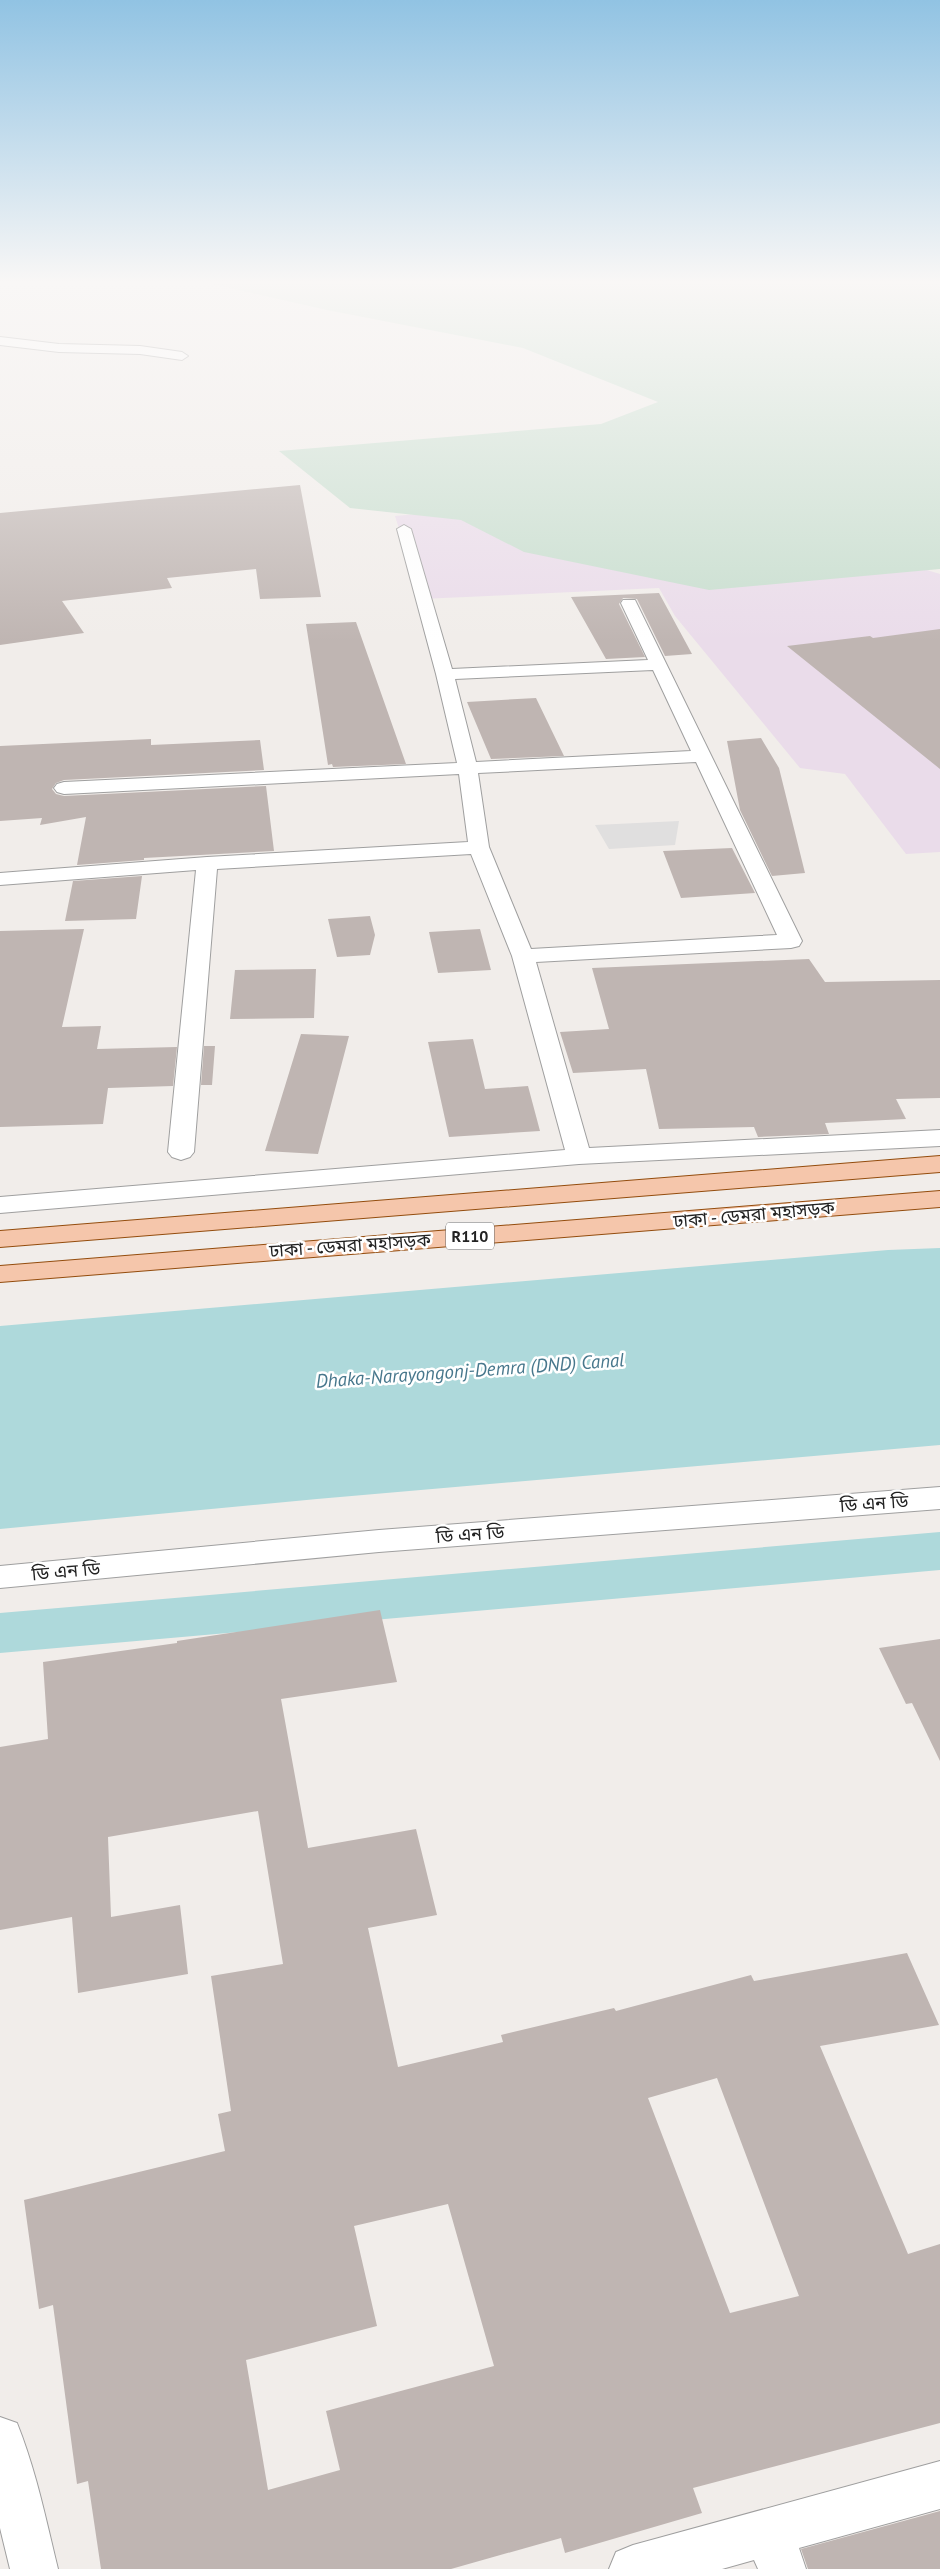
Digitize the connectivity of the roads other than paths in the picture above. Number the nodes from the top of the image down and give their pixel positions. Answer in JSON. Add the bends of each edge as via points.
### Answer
{"nodes":[{"id":1,"x":404,"y":530,"type":"dead end"},
{"id":2,"x":629,"y":603,"type":"dead end"},
{"id":3,"x":658,"y":665,"type":"junction"},
{"id":4,"x":445,"y":674,"type":"junction"},
{"id":5,"x":702,"y":756,"type":"junction"},
{"id":6,"x":468,"y":768,"type":"junction"},
{"id":7,"x":64,"y":788,"type":"dead end"},
{"id":8,"x":479,"y":847,"type":"junction"},
{"id":9,"x":206,"y":863,"type":"junction"},
{"id":10,"x":0,"y":879,"type":"edge"},
{"id":11,"x":523,"y":956,"type":"junction"},
{"id":12,"x":940,"y":1138,"type":"edge"},
{"id":13,"x":180,"y":1152,"type":"dead end"},
{"id":14,"x":579,"y":1156,"type":"junction"},
{"id":15,"x":940,"y":1164,"type":"edge"},
{"id":16,"x":940,"y":1199,"type":"edge"},
{"id":17,"x":0,"y":1205,"type":"edge"},
{"id":18,"x":0,"y":1238,"type":"edge"},
{"id":19,"x":0,"y":1274,"type":"edge"},
{"id":20,"x":940,"y":1498,"type":"edge"},
{"id":21,"x":0,"y":1577,"type":"edge"},
{"id":22,"x":0,"y":2440,"type":"edge"},
{"id":23,"x":940,"y":2485,"type":"edge"},
{"id":24,"x":775,"y":2550,"type":"edge"},
{"id":25,"x":34,"y":2569,"type":"edge"},
{"id":26,"x":633,"y":2569,"type":"edge"}],
"edges":[{"from":1,"to":4,"type":"street"},
{"from":2,"to":3,"type":"street"},
{"from":3,"to":4,"type":"street"},
{"from":3,"to":5,"type":"street"},
{"from":4,"to":6,"type":"street"},
{"from":5,"to":6,"type":"street"},
{"from":5,"to":11,"type":"street","via":[[790,941]]},
{"from":6,"to":7,"type":"street"},
{"from":6,"to":8,"type":"street"},
{"from":8,"to":9,"type":"street"},
{"from":8,"to":11,"type":"street"},
{"from":9,"to":10,"type":"street"},
{"from":9,"to":13,"type":"street"},
{"from":11,"to":14,"type":"street"},
{"from":12,"to":14,"type":"street"},
{"from":14,"to":17,"type":"street"},
{"from":15,"to":18,"type":"main road","name":"ঢাকা - ডেমরা মহাসড়ক","number":"R110"},
{"from":16,"to":19,"type":"main road","name":"ঢাকা - ডেমরা মহাসড়ক","number":"R110"},
{"from":20,"to":21,"type":"street","name":"ডি এন ডি","via":[[379,1541]]},
{"from":22,"to":25,"type":"street"},
{"from":23,"to":24,"type":"street"},
{"from":24,"to":26,"type":"street"}]}
